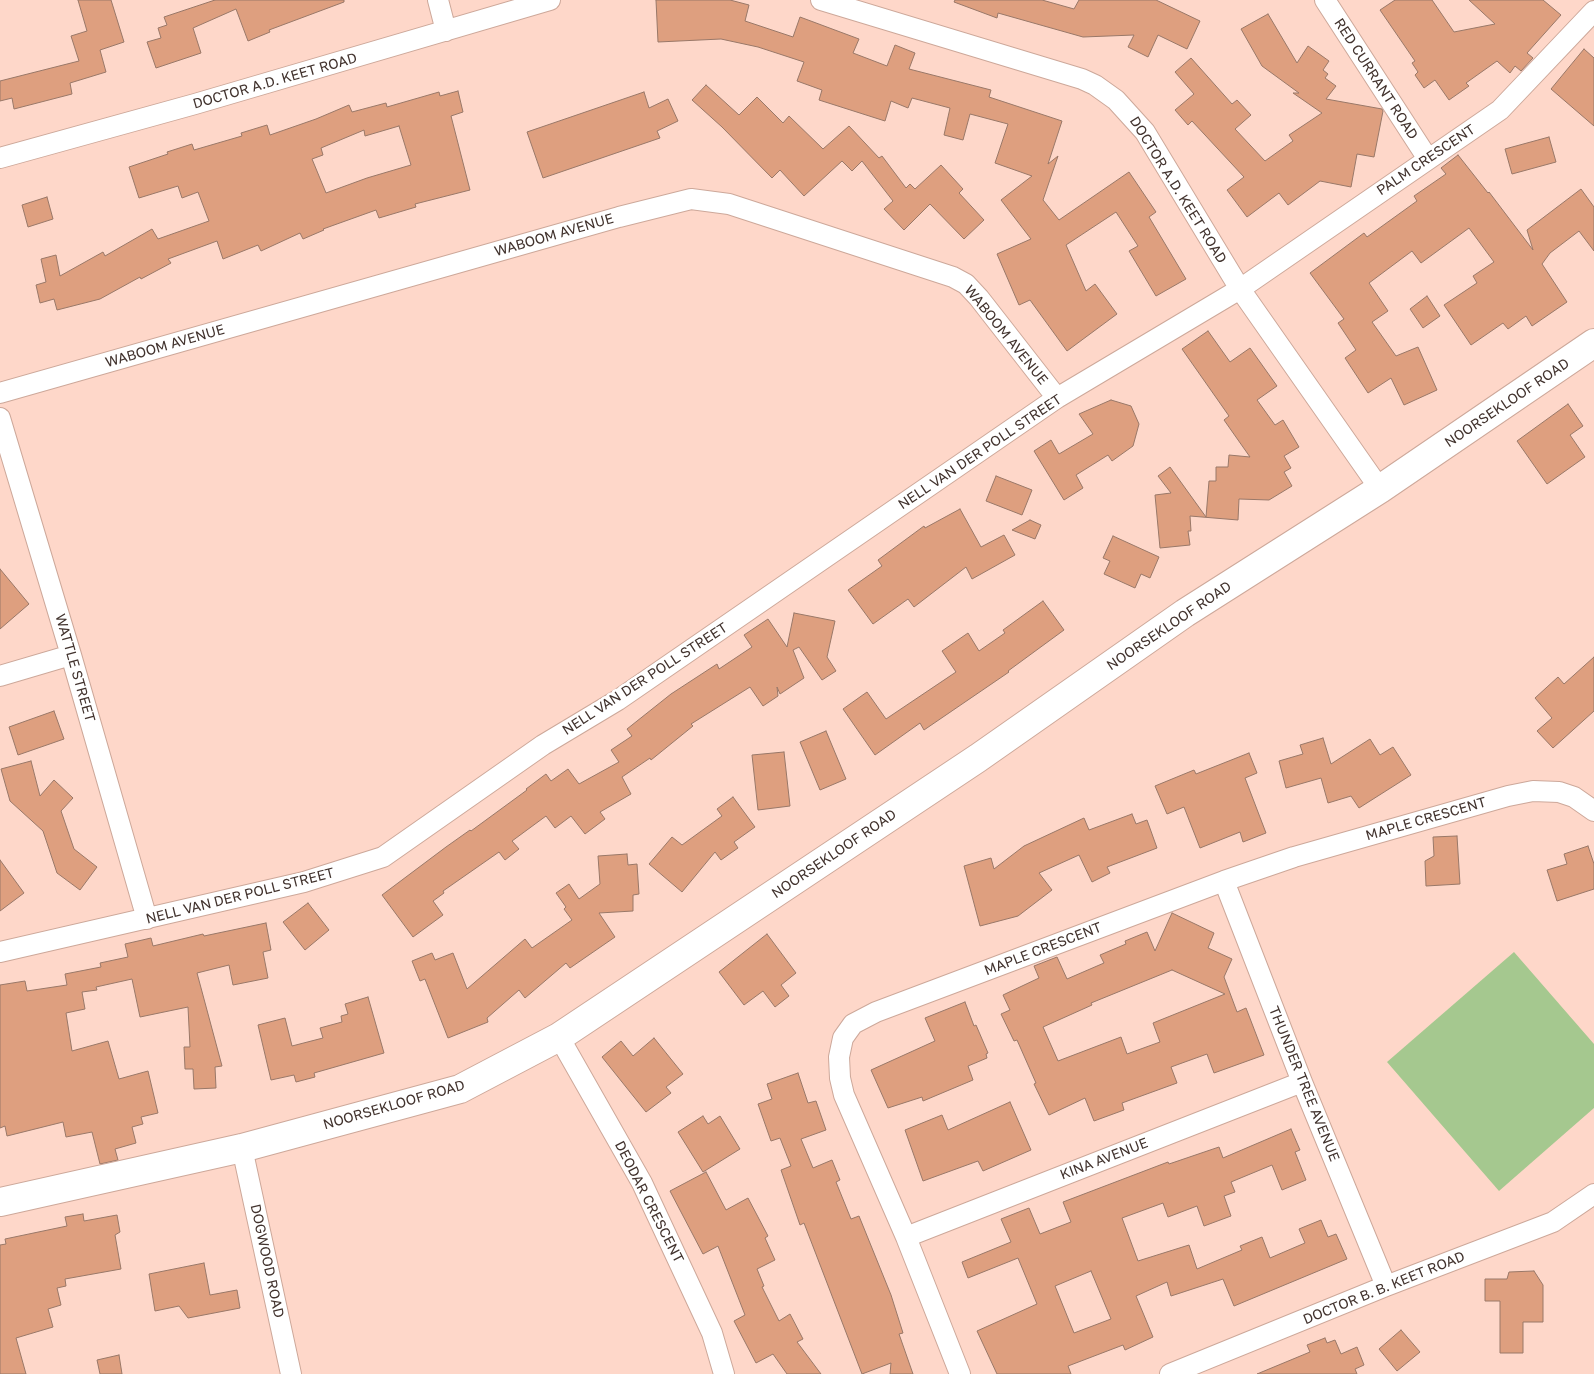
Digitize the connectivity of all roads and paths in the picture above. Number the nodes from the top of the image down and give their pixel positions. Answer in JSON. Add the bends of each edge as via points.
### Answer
{"nodes":[{"id":1,"x":438,"y":0,"type":"edge"},
{"id":2,"x":550,"y":0,"type":"edge"},
{"id":3,"x":821,"y":0,"type":"edge"},
{"id":4,"x":1325,"y":0,"type":"edge"},
{"id":5,"x":1594,"y":11,"type":"edge"},
{"id":6,"x":446,"y":31,"type":"junction"},
{"id":7,"x":0,"y":158,"type":"edge"},
{"id":8,"x":1428,"y":159,"type":"junction"},
{"id":9,"x":1240,"y":288,"type":"junction"},
{"id":10,"x":1594,"y":343,"type":"edge"},
{"id":11,"x":0,"y":393,"type":"edge"},
{"id":12,"x":1057,"y":398,"type":"junction"},
{"id":13,"x":0,"y":418,"type":"edge"},
{"id":14,"x":1380,"y":489,"type":"junction"},
{"id":15,"x":71,"y":655,"type":"junction"},
{"id":16,"x":0,"y":676,"type":"edge"},
{"id":17,"x":1594,"y":811,"type":"edge"},
{"id":18,"x":1224,"y":881,"type":"junction"},
{"id":19,"x":147,"y":919,"type":"junction"},
{"id":20,"x":0,"y":952,"type":"edge"},
{"id":21,"x":559,"y":1037,"type":"junction"},
{"id":22,"x":1302,"y":1082,"type":"junction"},
{"id":23,"x":242,"y":1148,"type":"junction"},
{"id":24,"x":1594,"y":1194,"type":"edge"},
{"id":25,"x":0,"y":1202,"type":"edge"},
{"id":26,"x":906,"y":1237,"type":"junction"},
{"id":27,"x":1386,"y":1286,"type":"junction"},
{"id":28,"x":291,"y":1374,"type":"edge"},
{"id":29,"x":724,"y":1374,"type":"edge"},
{"id":30,"x":960,"y":1374,"type":"edge"},
{"id":31,"x":1170,"y":1374,"type":"edge"}],
"edges":[{"from":1,"to":6,"type":"street"},
{"from":2,"to":6,"type":"street","name":"DOCTOR A.D. KEET ROAD"},
{"from":3,"to":9,"type":"street","name":"DOCTOR A.D. KEET ROAD","via":[[1095,85],[1116,100],[1145,132]]},
{"from":4,"to":8,"type":"street","name":"RED CURRANT ROAD"},
{"from":5,"to":8,"type":"street","name":"PALM CRESCENT","via":[[1500,110]]},
{"from":6,"to":7,"type":"street","name":"DOCTOR A.D. KEET ROAD"},
{"from":8,"to":9,"type":"street","name":"PALM CRESCENT"},
{"from":9,"to":12,"type":"street","name":"NELL VAN DER POLL STREET"},
{"from":9,"to":14,"type":"street","name":"DOCTOR A.D. KEET ROAD"},
{"from":10,"to":14,"type":"street","name":"NOORSEKLOOF ROAD"},
{"from":11,"to":12,"type":"street","name":"WABOOM AVENUE","via":[[691,199],[729,204],[966,284]]},
{"from":12,"to":19,"type":"street","name":"NELL VAN DER POLL STREET","via":[[618,700],[543,745],[383,858],[304,882]]},
{"from":13,"to":15,"type":"street","name":"WATTLE STREET"},
{"from":14,"to":21,"type":"street","name":"NOORSEKLOOF ROAD","via":[[1185,613],[978,758]]},
{"from":15,"to":16,"type":"street"},
{"from":15,"to":19,"type":"street","name":"WATTLE STREET"},
{"from":17,"to":18,"type":"street","name":"MAPLE CRESCENT","via":[[1560,792],[1508,796],[1294,857]]},
{"from":18,"to":22,"type":"street","name":"THUNDER TREE AVENUE"},
{"from":18,"to":26,"type":"street","name":"MAPLE CRESCENT","via":[[876,1012],[853,1024],[843,1038],[839,1057],[844,1095]]},
{"from":19,"to":20,"type":"street","name":"NELL VAN DER POLL STREET"},
{"from":21,"to":23,"type":"street","name":"NOORSEKLOOF ROAD","via":[[460,1089]]},
{"from":21,"to":29,"type":"street","name":"DEODAR CRESCENT","via":[[642,1183],[712,1333]]},
{"from":22,"to":26,"type":"street","name":"KINA AVENUE"},
{"from":22,"to":27,"type":"street","name":"THUNDER TREE AVENUE"},
{"from":23,"to":25,"type":"street","name":"NOORSEKLOOF ROAD"},
{"from":23,"to":28,"type":"street","name":"DOGWOOD ROAD"},
{"from":24,"to":27,"type":"street","name":"DOCTOR B. B. KEET ROAD","via":[[1553,1222]]},
{"from":26,"to":30,"type":"street","name":"MAPLE CRESCENT"},
{"from":27,"to":31,"type":"street","name":"DOCTOR B. B. KEET ROAD"}]}
